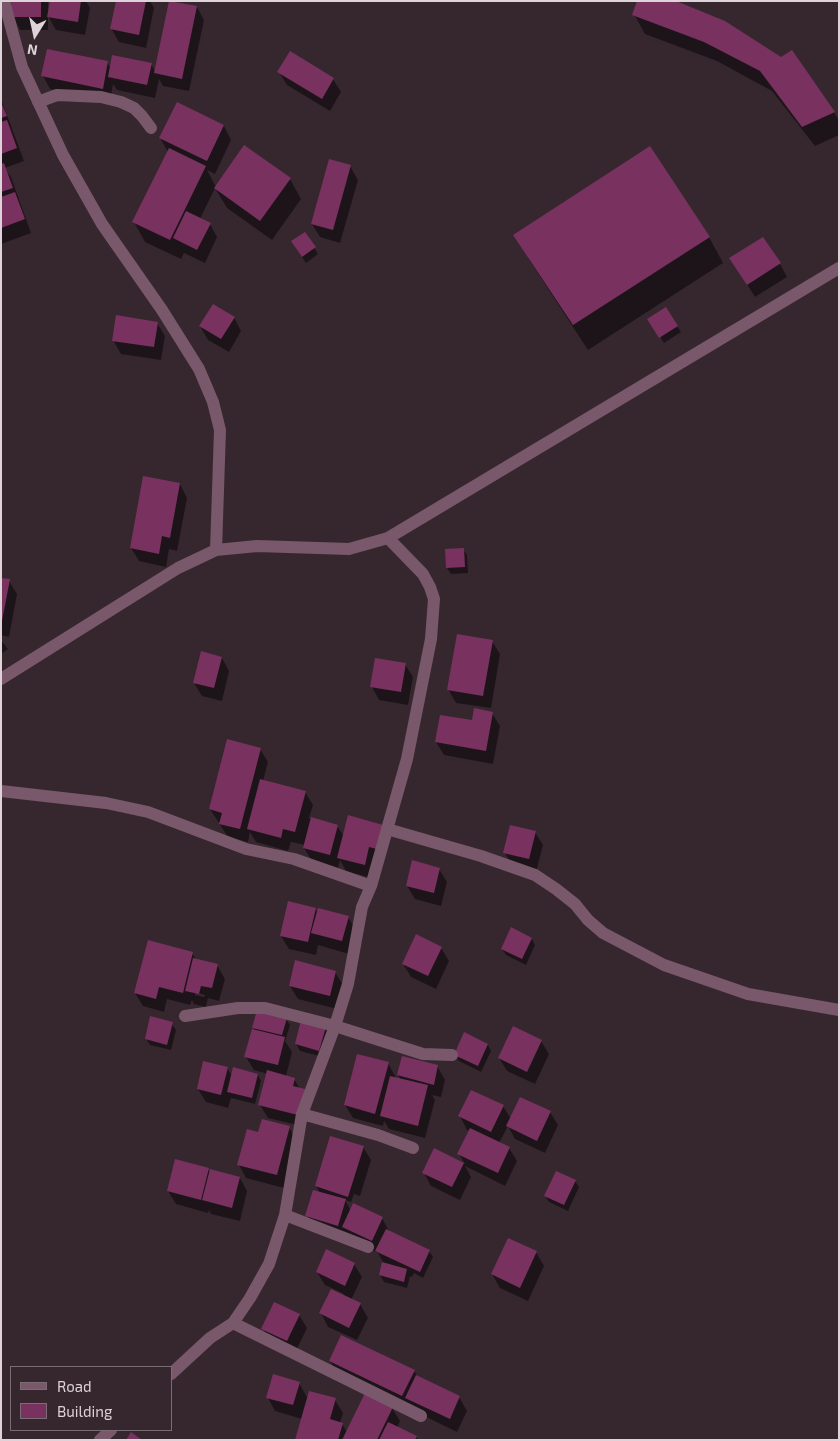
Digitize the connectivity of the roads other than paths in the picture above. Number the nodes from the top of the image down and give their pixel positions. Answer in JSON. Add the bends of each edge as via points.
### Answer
{"nodes":[{"id":1,"x":4,"y":1,"type":"edge"},
{"id":2,"x":38,"y":102,"type":"junction"},
{"id":3,"x":151,"y":128,"type":"dead end"},
{"id":4,"x":839,"y":268,"type":"edge"},
{"id":5,"x":388,"y":538,"type":"junction"},
{"id":6,"x":216,"y":550,"type":"junction"},
{"id":7,"x":1,"y":679,"type":"edge"},
{"id":8,"x":1,"y":791,"type":"edge"},
{"id":9,"x":387,"y":829,"type":"junction"},
{"id":10,"x":372,"y":886,"type":"junction"},
{"id":11,"x":839,"y":1010,"type":"edge"},
{"id":12,"x":185,"y":1016,"type":"dead end"},
{"id":13,"x":335,"y":1026,"type":"junction"},
{"id":14,"x":452,"y":1056,"type":"dead end"},
{"id":15,"x":302,"y":1114,"type":"junction"},
{"id":16,"x":413,"y":1148,"type":"dead end"},
{"id":17,"x":285,"y":1215,"type":"junction"},
{"id":18,"x":368,"y":1247,"type":"dead end"},
{"id":19,"x":232,"y":1323,"type":"junction"},
{"id":20,"x":172,"y":1373,"type":"edge"},
{"id":21,"x":421,"y":1416,"type":"dead end"},
{"id":22,"x":110,"y":1431,"type":"edge"},
{"id":23,"x":100,"y":1440,"type":"edge"}],
"edges":[{"from":1,"to":2,"type":"street","via":[[22,67]]},
{"from":2,"to":3,"type":"street","via":[[57,96],[101,97],[134,108]]},
{"from":2,"to":6,"type":"street","via":[[102,224],[194,360],[213,402],[220,430]]},
{"from":4,"to":5,"type":"street"},
{"from":5,"to":6,"type":"street","via":[[349,549],[257,546]]},
{"from":5,"to":9,"type":"street","via":[[423,574],[434,599],[431,639],[408,759]]},
{"from":6,"to":7,"type":"street","via":[[178,568]]},
{"from":8,"to":10,"type":"street","via":[[106,803],[148,812],[246,848],[294,859]]},
{"from":9,"to":10,"type":"street"},
{"from":9,"to":11,"type":"street","via":[[535,875],[575,904],[603,933],[664,965],[748,994]]},
{"from":10,"to":13,"type":"street","via":[[362,907],[348,984]]},
{"from":12,"to":13,"type":"street","via":[[238,1008],[265,1008]]},
{"from":13,"to":14,"type":"street","via":[[423,1054]]},
{"from":13,"to":15,"type":"street"},
{"from":15,"to":16,"type":"street"},
{"from":15,"to":17,"type":"street"},
{"from":17,"to":18,"type":"street"},
{"from":17,"to":19,"type":"street","via":[[270,1264]]},
{"from":19,"to":20,"type":"street","via":[[210,1338]]},
{"from":19,"to":21,"type":"street"},
{"from":22,"to":23,"type":"street"}]}
